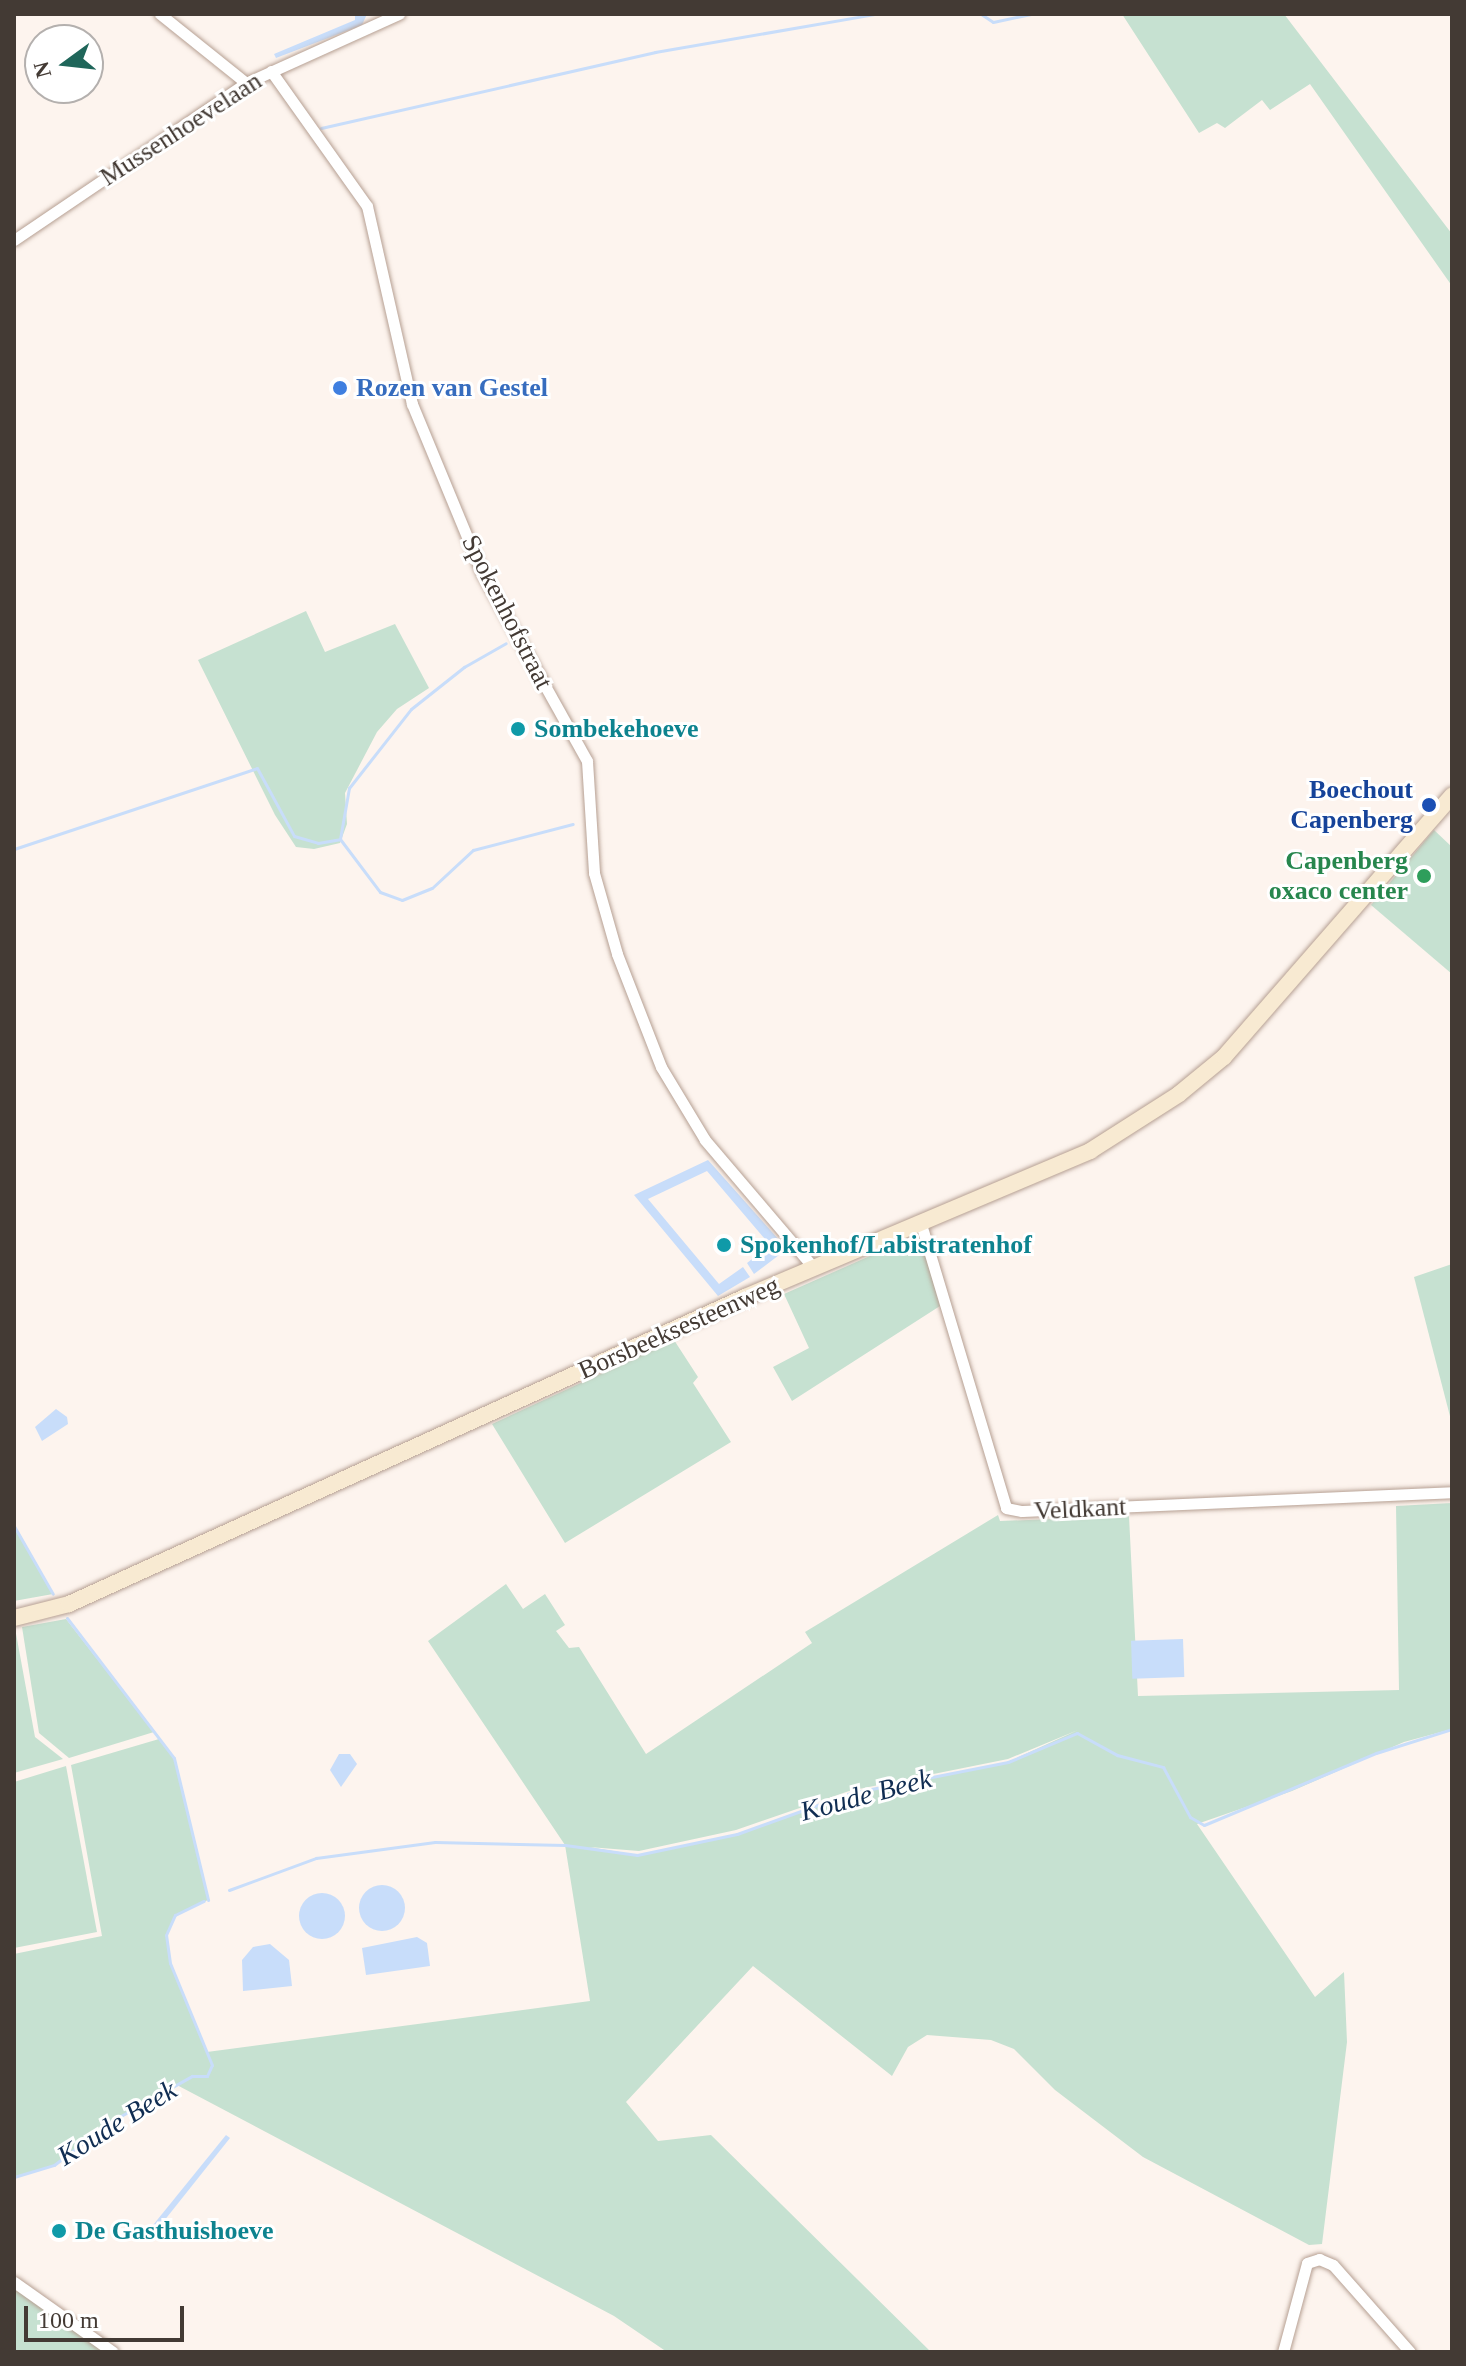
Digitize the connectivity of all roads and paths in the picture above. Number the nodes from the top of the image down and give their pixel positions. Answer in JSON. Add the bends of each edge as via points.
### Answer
{"nodes":[{"id":1,"x":160,"y":14,"type":"edge"},
{"id":2,"x":399,"y":14,"type":"edge"},
{"id":3,"x":271,"y":71,"type":"junction"},
{"id":4,"x":246,"y":83,"type":"junction"},
{"id":5,"x":14,"y":240,"type":"edge"},
{"id":6,"x":1452,"y":796,"type":"edge"},
{"id":7,"x":921,"y":1224,"type":"junction"},
{"id":8,"x":814,"y":1268,"type":"junction"},
{"id":9,"x":1452,"y":1492,"type":"edge"},
{"id":10,"x":14,"y":1618,"type":"edge"},
{"id":11,"x":15,"y":2282,"type":"edge"},
{"id":12,"x":113,"y":2352,"type":"edge"},
{"id":13,"x":1283,"y":2352,"type":"edge"},
{"id":14,"x":1410,"y":2352,"type":"edge"}],
"edges":[{"from":1,"to":4,"type":"street"},
{"from":2,"to":3,"type":"street","name":"Mussenhoevelaan"},
{"from":3,"to":4,"type":"street","name":"Mussenhoevelaan"},
{"from":3,"to":8,"type":"street","name":"Spokenhofstraat","via":[[367,206],[403,374],[424,433],[482,573],[587,761],[594,873],[617,954],[661,1067],[705,1140]]},
{"from":4,"to":5,"type":"street","name":"Mussenhoevelaan"},
{"from":6,"to":7,"type":"street","name":"Borsbeeksesteenweg","via":[[1295,982],[1224,1057],[1179,1094],[1090,1151]]},
{"from":7,"to":8,"type":"street","name":"Borsbeeksesteenweg"},
{"from":7,"to":9,"type":"street","name":"Veldkant","via":[[1006,1508]]},
{"from":8,"to":10,"type":"street","name":"Borsbeeksesteenweg","via":[[69,1604]]},
{"from":11,"to":12,"type":"street"},
{"from":13,"to":14,"type":"street","via":[[1307,2263],[1319,2259],[1333,2265]]}]}
